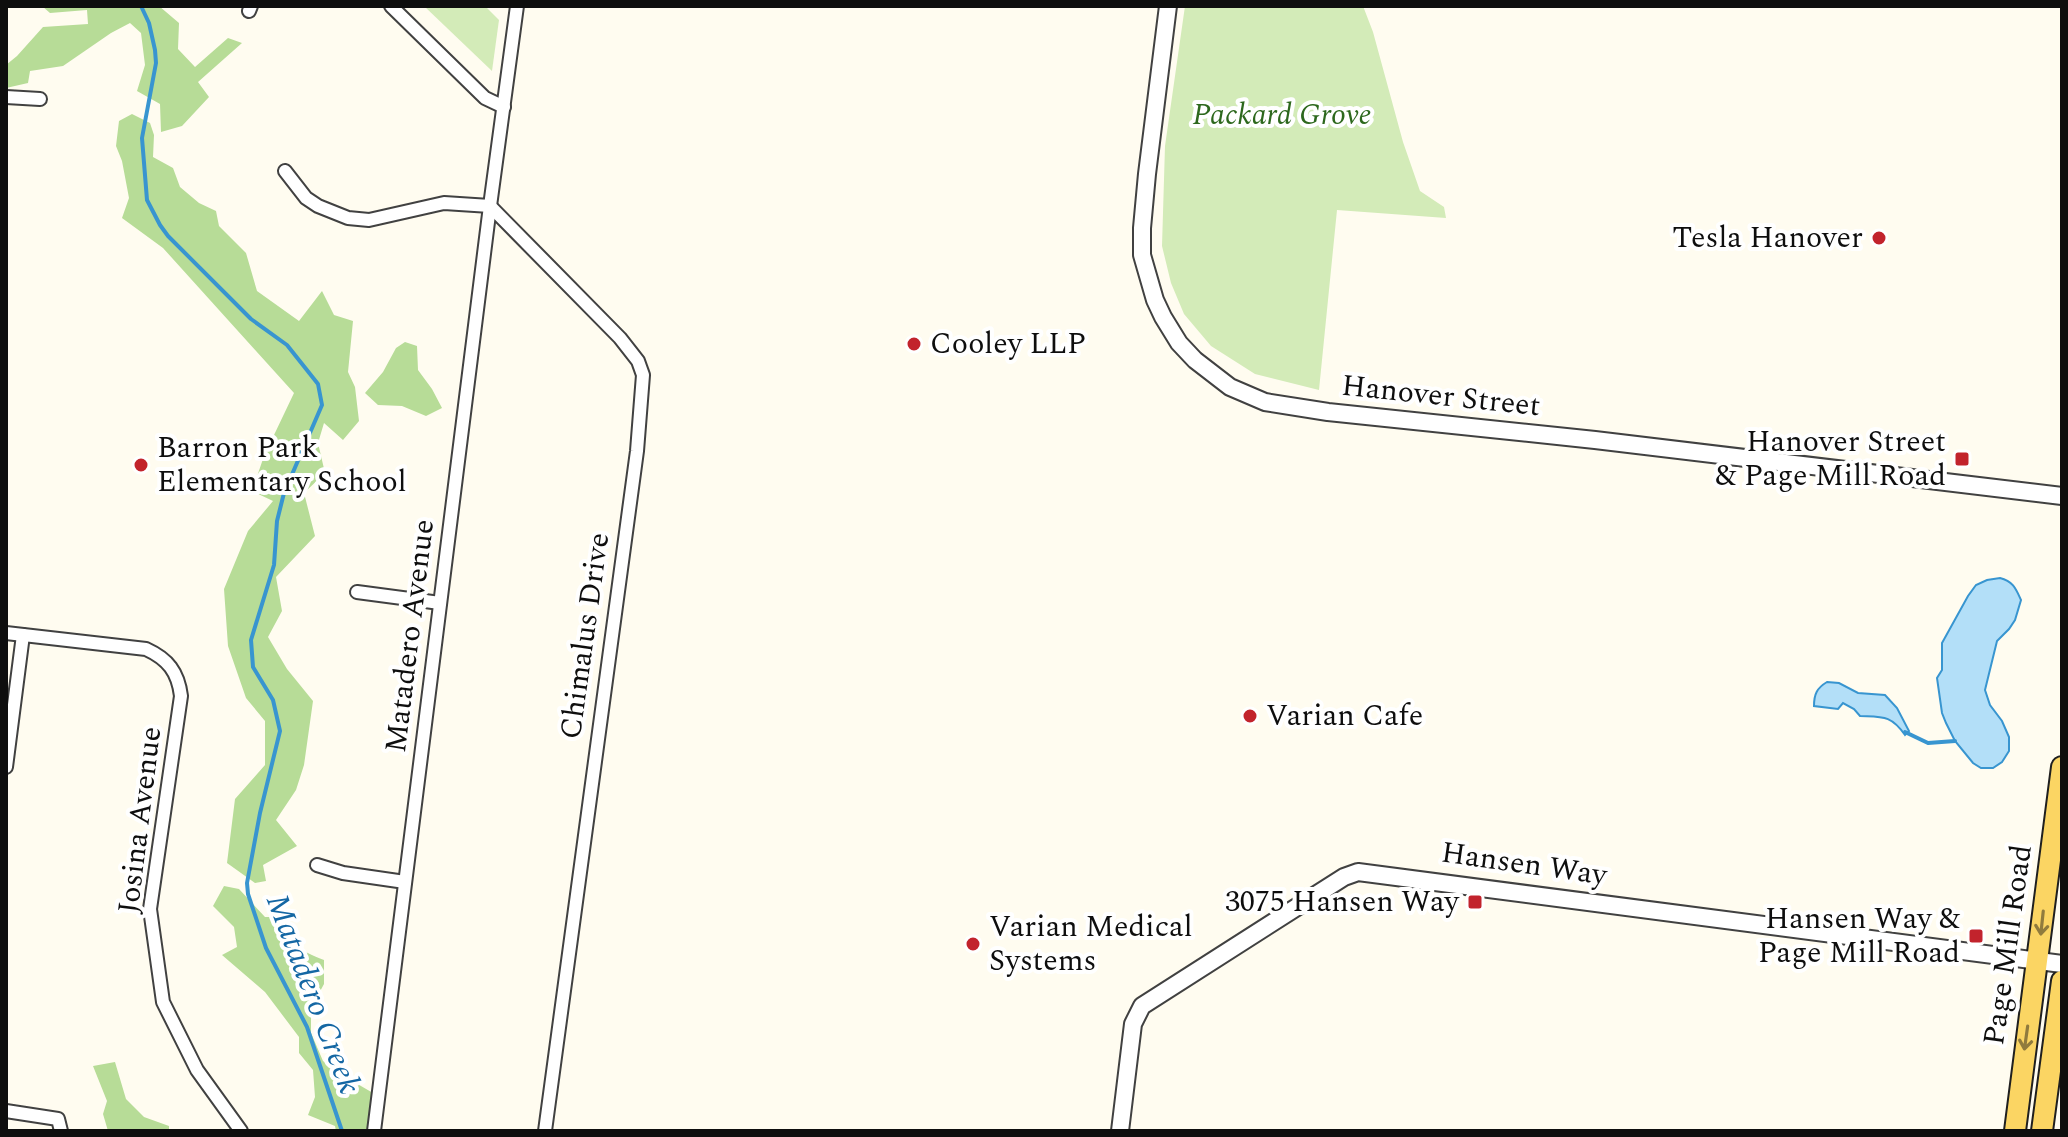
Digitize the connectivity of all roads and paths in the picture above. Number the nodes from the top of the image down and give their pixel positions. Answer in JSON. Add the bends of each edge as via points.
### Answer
{"nodes":[{"id":1,"x":391,"y":6,"type":"edge"},
{"id":2,"x":517,"y":6,"type":"edge"},
{"id":3,"x":1168,"y":6,"type":"edge"},
{"id":4,"x":6,"y":97,"type":"edge"},
{"id":5,"x":40,"y":99,"type":"dead end"},
{"id":6,"x":504,"y":107,"type":"junction"},
{"id":7,"x":285,"y":171,"type":"dead end"},
{"id":8,"x":490,"y":206,"type":"junction"},
{"id":9,"x":2062,"y":496,"type":"edge"},
{"id":10,"x":357,"y":592,"type":"dead end"},
{"id":11,"x":440,"y":603,"type":"junction"},
{"id":12,"x":6,"y":633,"type":"edge"},
{"id":13,"x":23,"y":635,"type":"junction"},
{"id":14,"x":6,"y":767,"type":"edge"},
{"id":15,"x":2062,"y":767,"type":"edge"},
{"id":16,"x":317,"y":865,"type":"dead end"},
{"id":17,"x":405,"y":882,"type":"junction"},
{"id":18,"x":2037,"y":960,"type":"junction"},
{"id":19,"x":2062,"y":964,"type":"edge"},
{"id":20,"x":2062,"y":981,"type":"edge"},
{"id":21,"x":6,"y":1111,"type":"edge"},
{"id":22,"x":60,"y":1125,"type":"edge"},
{"id":23,"x":241,"y":1131,"type":"edge"},
{"id":24,"x":374,"y":1131,"type":"edge"},
{"id":25,"x":545,"y":1131,"type":"edge"},
{"id":26,"x":1120,"y":1131,"type":"edge"},
{"id":27,"x":2015,"y":1131,"type":"edge"},
{"id":28,"x":2042,"y":1131,"type":"edge"}],
"edges":[{"from":1,"to":6,"type":"street","via":[[485,98]]},
{"from":2,"to":6,"type":"street","name":"Matadero Avenue"},
{"from":3,"to":9,"type":"street","name":"Hanover Street","via":[[1142,255],[1155,300],[1179,343],[1230,387],[1265,402],[1328,412]]},
{"from":4,"to":5,"type":"street"},
{"from":6,"to":8,"type":"street","name":"Matadero Avenue"},
{"from":7,"to":8,"type":"street","via":[[306,198],[348,218],[369,220],[444,203]]},
{"from":8,"to":11,"type":"street","name":"Matadero Avenue"},
{"from":8,"to":25,"type":"street","name":"Chimalus Drive","via":[[620,338],[643,375]]},
{"from":10,"to":11,"type":"street"},
{"from":11,"to":17,"type":"street","name":"Matadero Avenue"},
{"from":12,"to":13,"type":"street","name":"Josina Avenue"},
{"from":13,"to":14,"type":"street"},
{"from":13,"to":23,"type":"street","name":"Josina Avenue","via":[[146,649],[178,677],[181,696],[150,909],[163,1002],[197,1070]]},
{"from":15,"to":18,"type":"main road","name":"Page Mill Road","one_way":true},
{"from":16,"to":17,"type":"street"},
{"from":17,"to":24,"type":"street","name":"Matadero Avenue"},
{"from":18,"to":19,"type":"street","name":"Hansen Way"},
{"from":18,"to":26,"type":"street","name":"Hansen Way","via":[[1358,872],[1142,1006],[1133,1024]]},
{"from":18,"to":27,"type":"main road","name":"Page Mill Road","one_way":true},
{"from":20,"to":28,"type":"main road","name":"Page Mill Road"},
{"from":21,"to":22,"type":"street"}]}
